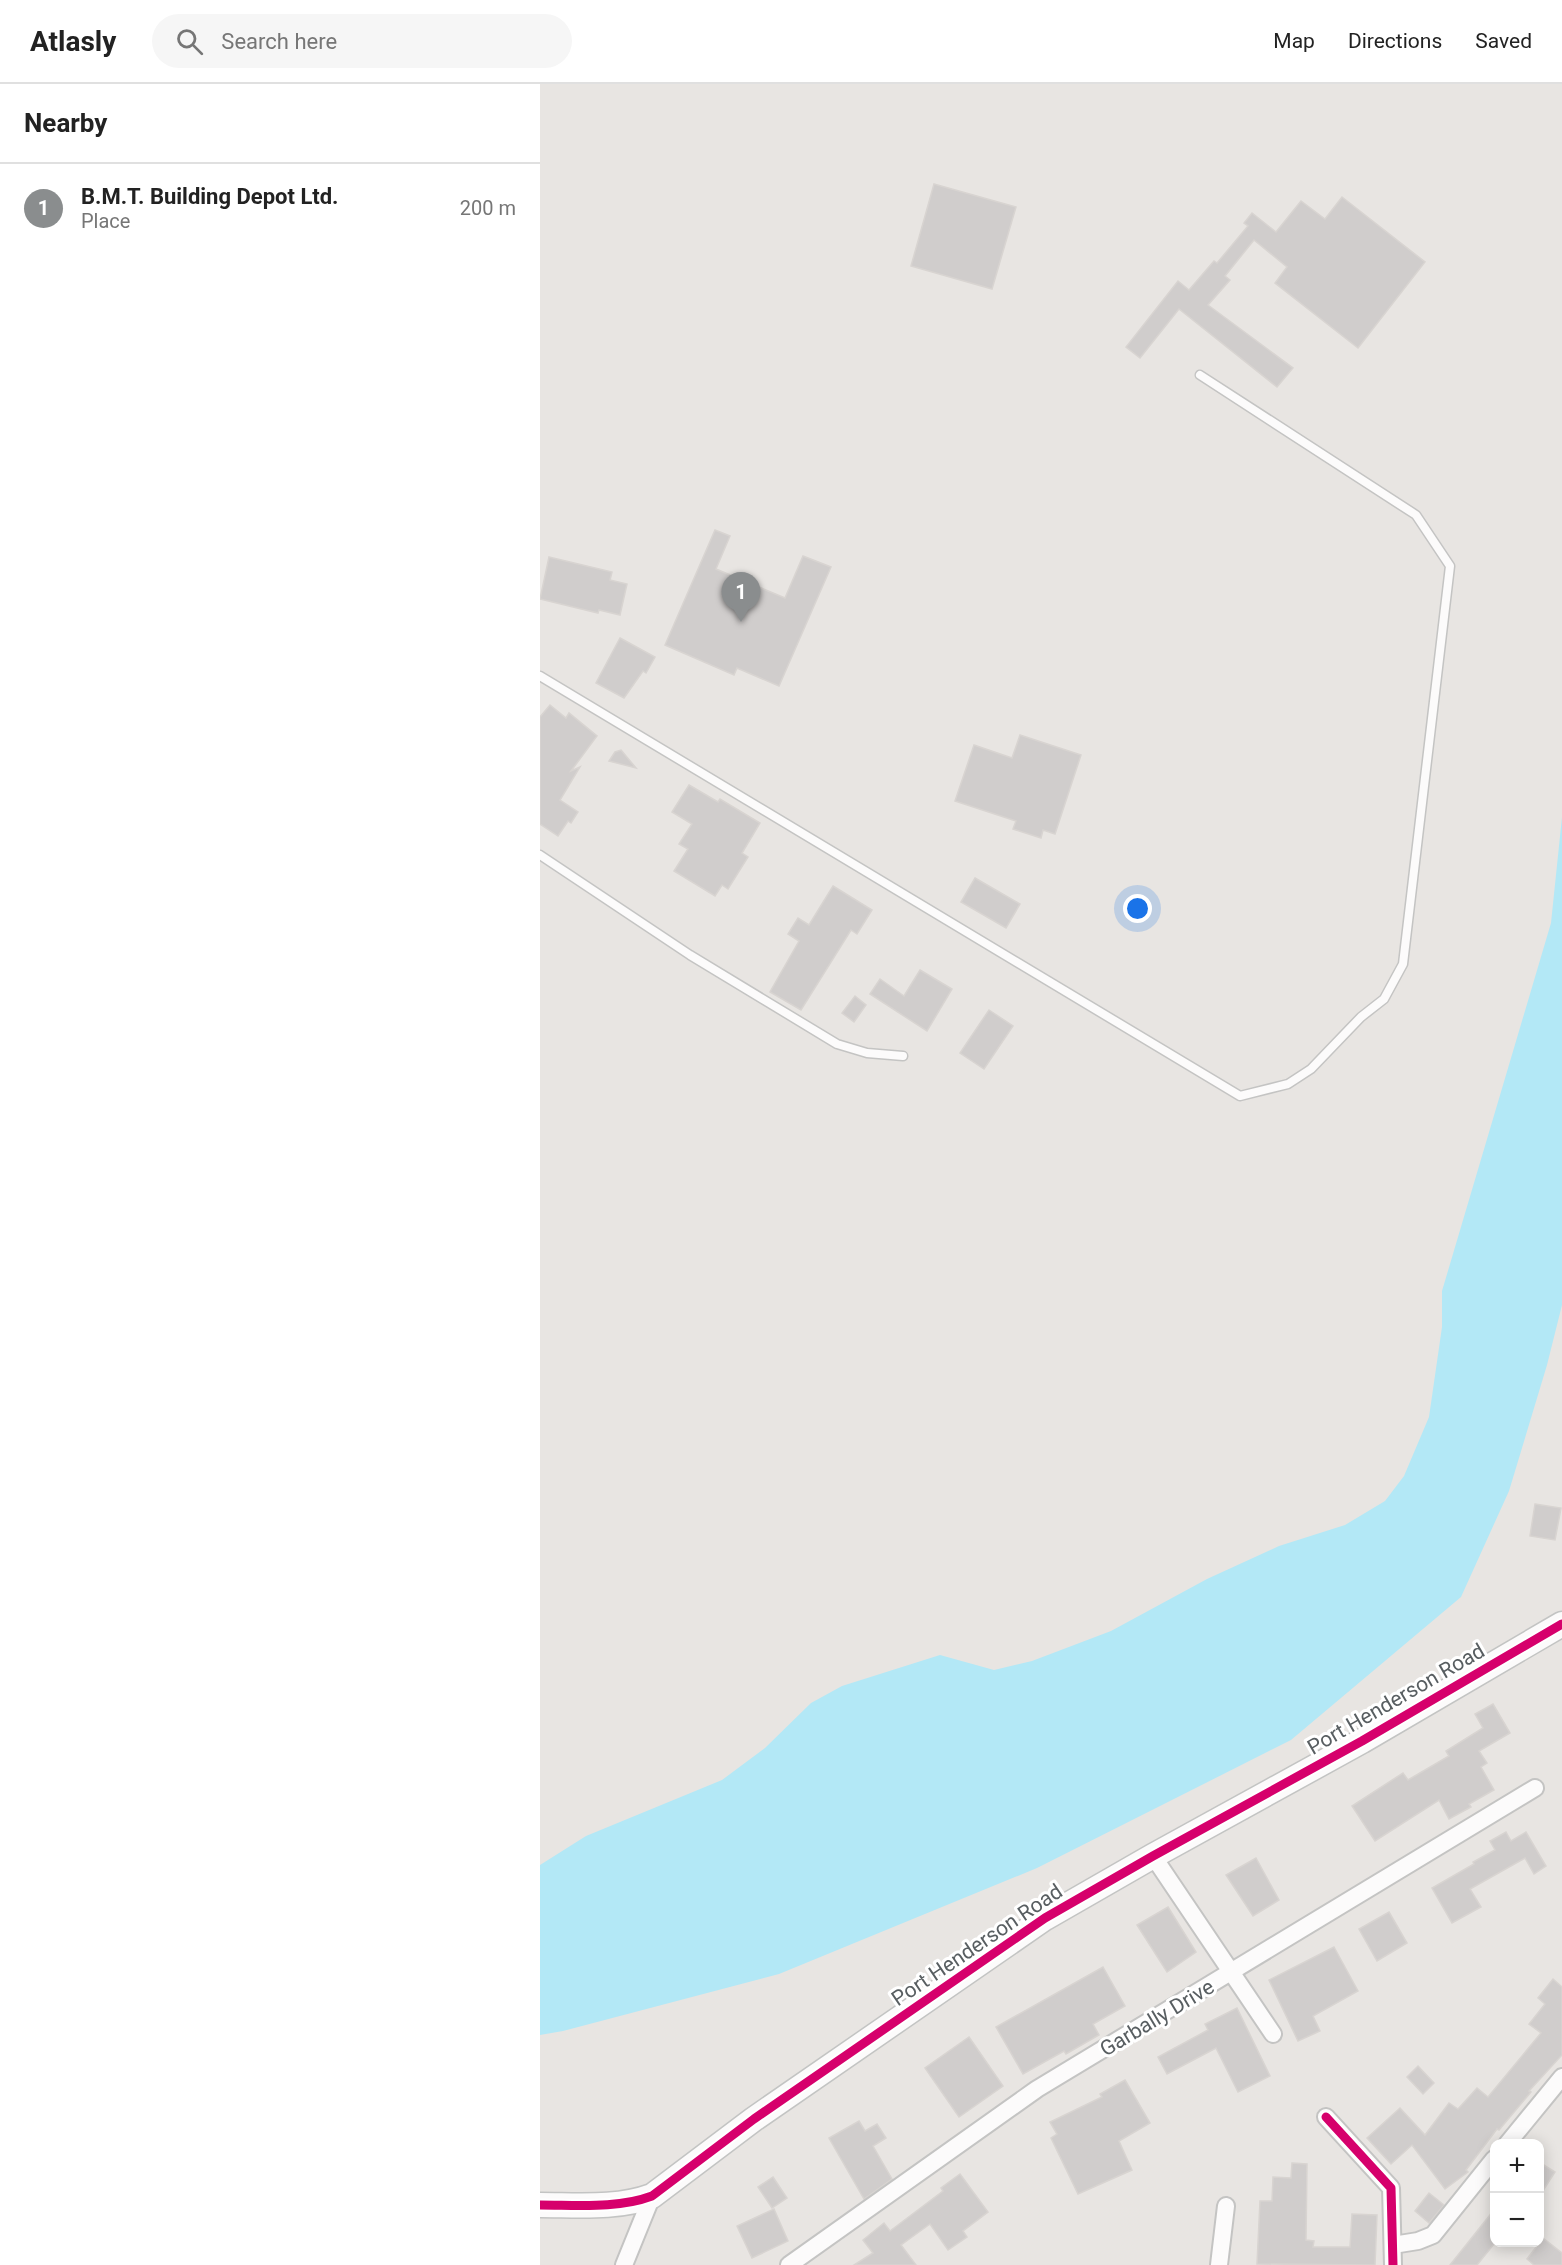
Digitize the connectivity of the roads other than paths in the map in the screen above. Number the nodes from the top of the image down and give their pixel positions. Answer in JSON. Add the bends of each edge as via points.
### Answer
{"nodes":[{"id":1,"x":1200,"y":375,"type":"dead end"},
{"id":2,"x":540,"y":676,"type":"edge"},
{"id":3,"x":540,"y":855,"type":"edge"},
{"id":4,"x":903,"y":1056,"type":"dead end"},
{"id":5,"x":1562,"y":1624,"type":"edge"},
{"id":6,"x":1535,"y":1788,"type":"dead end"},
{"id":7,"x":1153,"y":1856,"type":"junction"},
{"id":8,"x":1232,"y":1972,"type":"junction"},
{"id":9,"x":1273,"y":2034,"type":"dead end"},
{"id":10,"x":1562,"y":2077,"type":"edge"},
{"id":11,"x":1326,"y":2117,"type":"dead end"},
{"id":12,"x":1511,"y":2139,"type":"edge"},
{"id":13,"x":1490,"y":2164,"type":"edge"},
{"id":14,"x":652,"y":2196,"type":"junction"},
{"id":15,"x":540,"y":2205,"type":"edge"},
{"id":16,"x":1226,"y":2206,"type":"dead end"},
{"id":17,"x":1393,"y":2245,"type":"junction"},
{"id":18,"x":624,"y":2265,"type":"edge"},
{"id":19,"x":789,"y":2265,"type":"edge"},
{"id":20,"x":1219,"y":2265,"type":"edge"},
{"id":21,"x":1393,"y":2265,"type":"edge"}],
"edges":[{"from":1,"to":2,"type":"lane","via":[[1416,515],[1450,566],[1403,964],[1384,999],[1311,1069],[1288,1084],[1240,1096]]},
{"from":3,"to":4,"type":"lane","via":[[690,955],[837,1044],[867,1053]]},
{"from":5,"to":7,"type":"street","name":"Port Henderson Road","via":[[1362,1742]]},
{"from":6,"to":8,"type":"street","name":"Garbally Drive"},
{"from":7,"to":8,"type":"street"},
{"from":7,"to":14,"type":"street","name":"Port Henderson Road","via":[[1045,1918],[754,2119]]},
{"from":8,"to":9,"type":"street"},
{"from":8,"to":19,"type":"street","name":"Garbally Drive","via":[[1037,2090]]},
{"from":10,"to":12,"type":"street"},
{"from":11,"to":17,"type":"street","via":[[1391,2188]]},
{"from":13,"to":17,"type":"street","via":[[1433,2235]]},
{"from":14,"to":15,"type":"street","name":"Port Henderson Road","via":[[634,2203]]},
{"from":14,"to":18,"type":"street"},
{"from":16,"to":20,"type":"street"},
{"from":17,"to":21,"type":"street"}]}
